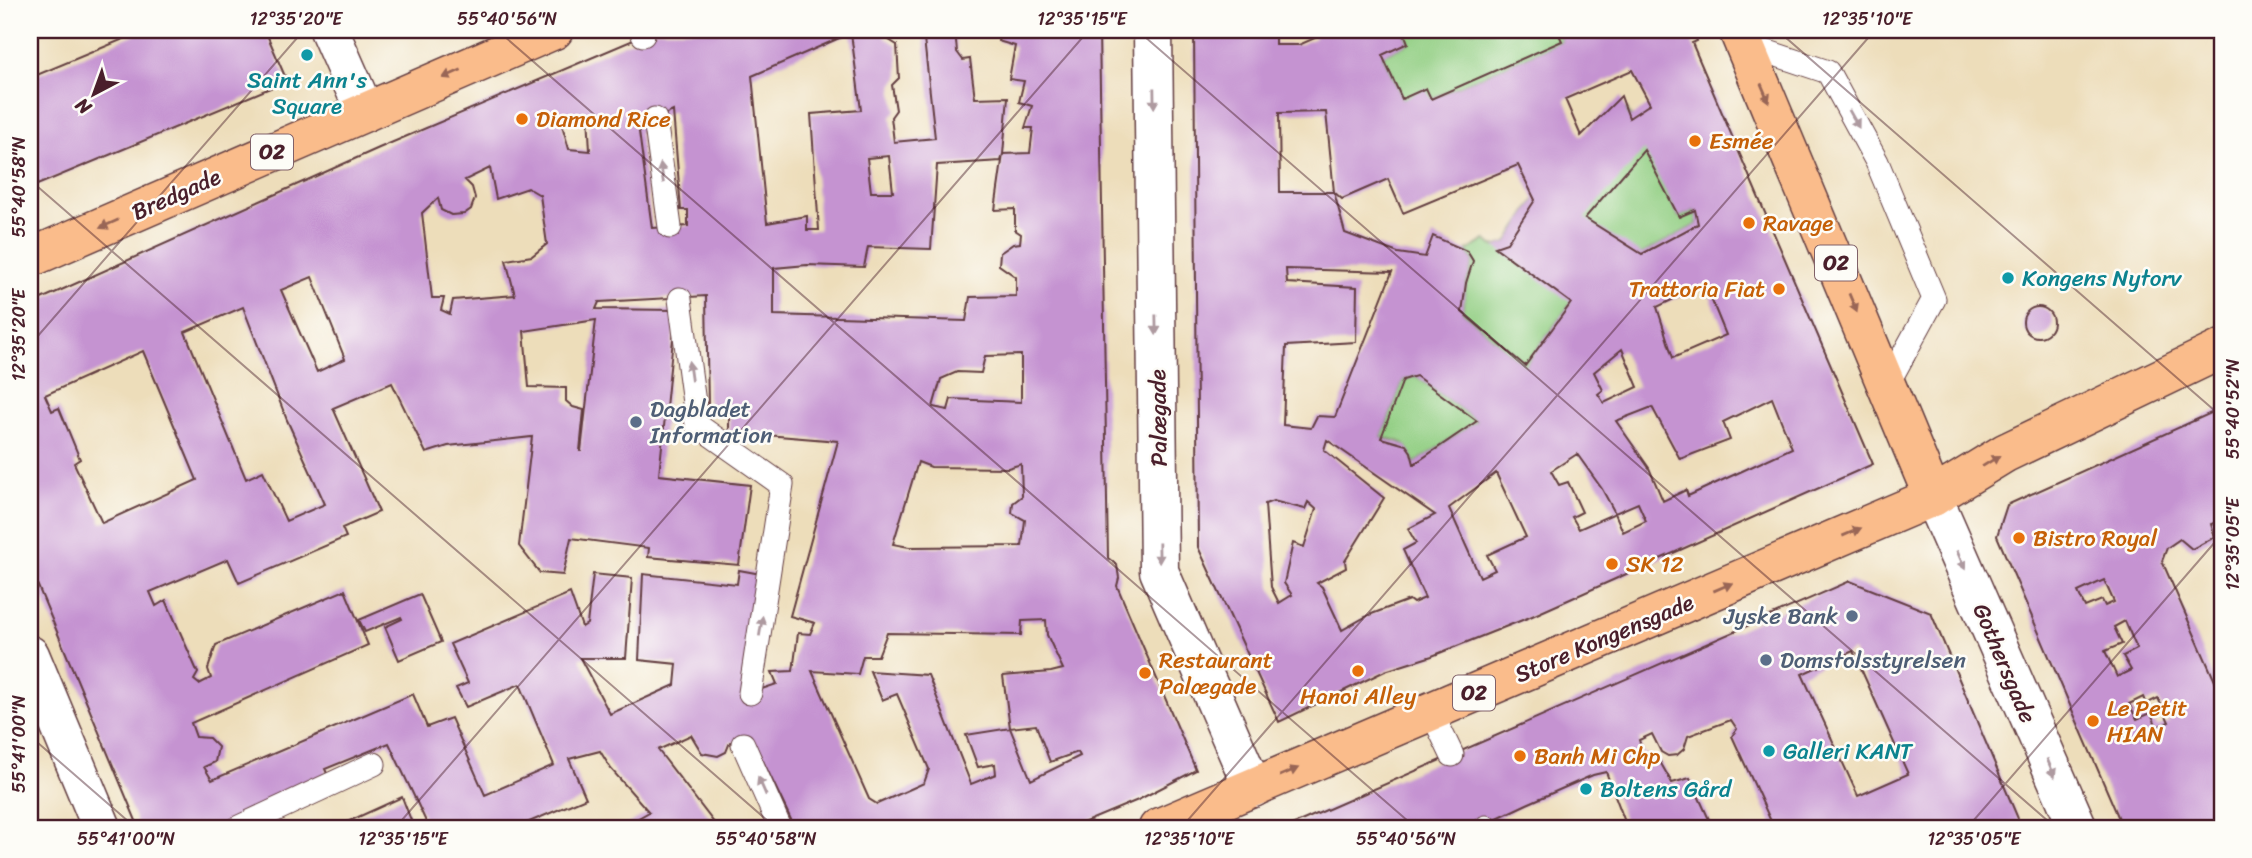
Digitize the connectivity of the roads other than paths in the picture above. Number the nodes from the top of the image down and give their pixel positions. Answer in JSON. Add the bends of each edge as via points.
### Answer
{"nodes":[{"id":1,"x":329,"y":30,"type":"edge"},
{"id":2,"x":554,"y":30,"type":"edge"},
{"id":3,"x":1153,"y":30,"type":"edge"},
{"id":4,"x":1741,"y":37,"type":"edge"},
{"id":5,"x":511,"y":38,"type":"edge"},
{"id":6,"x":365,"y":112,"type":"junction"},
{"id":7,"x":655,"y":119,"type":"dead end"},
{"id":8,"x":670,"y":227,"type":"dead end"},
{"id":9,"x":30,"y":258,"type":"edge"},
{"id":10,"x":680,"y":299,"type":"dead end"},
{"id":11,"x":2222,"y":349,"type":"edge"},
{"id":12,"x":1887,"y":385,"type":"junction"},
{"id":13,"x":1933,"y":497,"type":"junction"},
{"id":14,"x":30,"y":655,"type":"edge"},
{"id":15,"x":750,"y":693,"type":"dead end"},
{"id":16,"x":1431,"y":712,"type":"junction"},
{"id":17,"x":743,"y":744,"type":"dead end"},
{"id":18,"x":1452,"y":755,"type":"dead end"},
{"id":19,"x":374,"y":764,"type":"dead end"},
{"id":20,"x":1253,"y":788,"type":"junction"},
{"id":21,"x":239,"y":827,"type":"edge"},
{"id":22,"x":102,"y":828,"type":"edge"},
{"id":23,"x":780,"y":828,"type":"edge"},
{"id":24,"x":1158,"y":828,"type":"edge"},
{"id":25,"x":2078,"y":828,"type":"edge"}],
"edges":[{"from":1,"to":6,"type":"street"},
{"from":2,"to":5,"type":"main road","name":"Bredgade","number":"O2"},
{"from":3,"to":20,"type":"street","name":"Palægade","one_way":true,"via":[[1160,571]]},
{"from":4,"to":12,"type":"main road","number":"O2","one_way":true},
{"from":4,"to":12,"type":"lane","one_way":true,"via":[[1828,72],[1883,175],[1934,299]]},
{"from":5,"to":6,"type":"main road","name":"Bredgade","number":"O2","one_way":true},
{"from":6,"to":9,"type":"main road","name":"Bredgade","number":"O2","one_way":true},
{"from":8,"to":7,"type":"lane","one_way":true},
{"from":15,"to":10,"type":"lane","one_way":true,"via":[[782,485],[697,425]]},
{"from":13,"to":11,"type":"main road","number":"O2","one_way":true,"via":[[2005,453]]},
{"from":12,"to":13,"type":"main road","number":"O2"},
{"from":16,"to":13,"type":"main road","name":"Store Kongensgade","number":"O2","one_way":true},
{"from":13,"to":25,"type":"street","name":"Gothersgade","one_way":true},
{"from":14,"to":22,"type":"street"},
{"from":16,"to":18,"type":"lane"},
{"from":20,"to":16,"type":"main road","name":"Store Kongensgade","number":"O2","one_way":true},
{"from":23,"to":17,"type":"lane","one_way":true},
{"from":19,"to":21,"type":"lane"},
{"from":20,"to":24,"type":"main road","name":"Store Kongensgade","number":"O2"}]}
